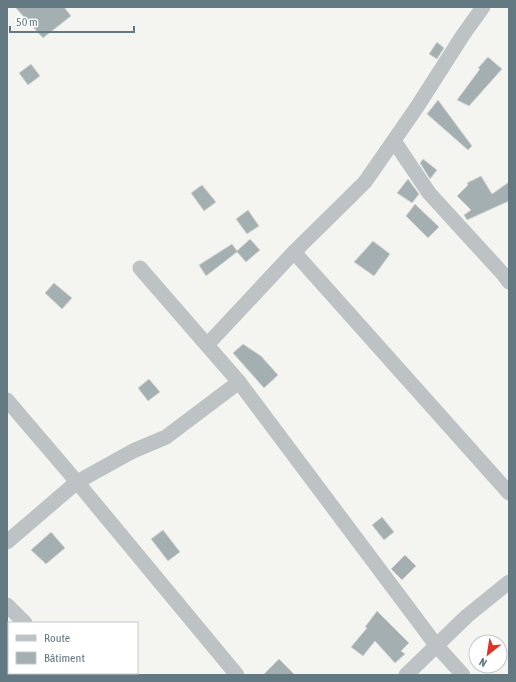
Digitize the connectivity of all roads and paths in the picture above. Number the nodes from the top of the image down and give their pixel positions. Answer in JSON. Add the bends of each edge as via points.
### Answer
{"nodes":[{"id":1,"x":483,"y":7,"type":"edge"},
{"id":2,"x":394,"y":141,"type":"junction"},
{"id":3,"x":294,"y":252,"type":"junction"},
{"id":4,"x":140,"y":268,"type":"dead end"},
{"id":5,"x":509,"y":282,"type":"edge"},
{"id":6,"x":207,"y":345,"type":"junction"},
{"id":7,"x":239,"y":382,"type":"junction"},
{"id":8,"x":7,"y":400,"type":"edge"},
{"id":9,"x":77,"y":482,"type":"junction"},
{"id":10,"x":509,"y":493,"type":"edge"},
{"id":11,"x":7,"y":542,"type":"edge"},
{"id":12,"x":509,"y":582,"type":"edge"},
{"id":13,"x":7,"y":605,"type":"edge"},
{"id":14,"x":24,"y":622,"type":"edge"},
{"id":15,"x":436,"y":645,"type":"junction"},
{"id":16,"x":237,"y":675,"type":"edge"},
{"id":17,"x":406,"y":675,"type":"edge"},
{"id":18,"x":463,"y":675,"type":"edge"}],
"edges":[{"from":1,"to":2,"type":"street"},
{"from":2,"to":3,"type":"street","via":[[365,182]]},
{"from":2,"to":5,"type":"street","via":[[429,193]]},
{"from":3,"to":6,"type":"street"},
{"from":3,"to":10,"type":"street"},
{"from":4,"to":6,"type":"street"},
{"from":6,"to":7,"type":"street"},
{"from":7,"to":9,"type":"street","via":[[166,438],[133,451]]},
{"from":7,"to":15,"type":"street"},
{"from":8,"to":9,"type":"street"},
{"from":9,"to":11,"type":"street"},
{"from":9,"to":16,"type":"street"},
{"from":12,"to":15,"type":"street"},
{"from":13,"to":14,"type":"street"},
{"from":15,"to":17,"type":"street"},
{"from":15,"to":18,"type":"street"}]}
